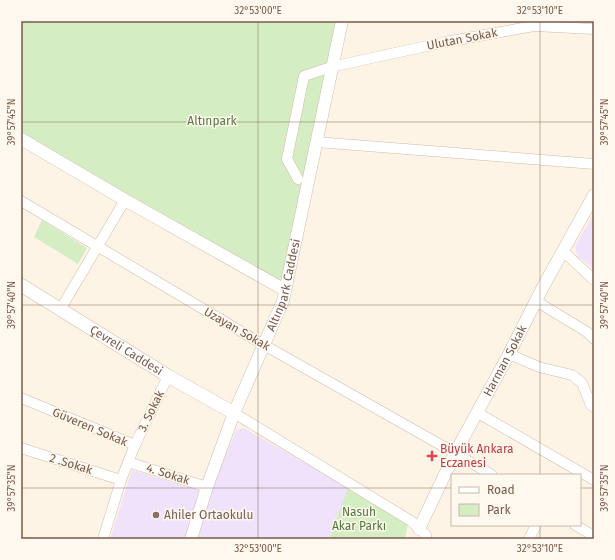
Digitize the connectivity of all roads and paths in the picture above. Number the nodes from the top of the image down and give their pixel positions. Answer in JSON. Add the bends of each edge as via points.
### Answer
{"nodes":[{"id":1,"x":342,"y":21,"type":"edge"},
{"id":2,"x":532,"y":23,"type":"edge"},
{"id":3,"x":594,"y":29,"type":"edge"},
{"id":4,"x":332,"y":67,"type":"junction"},
{"id":5,"x":21,"y":138,"type":"edge"},
{"id":6,"x":316,"y":142,"type":"junction"},
{"id":7,"x":594,"y":164,"type":"edge"},
{"id":8,"x":298,"y":179,"type":"dead end"},
{"id":9,"x":594,"y":195,"type":"edge"},
{"id":10,"x":125,"y":200,"type":"junction"},
{"id":11,"x":21,"y":202,"type":"edge"},
{"id":12,"x":98,"y":246,"type":"junction"},
{"id":13,"x":563,"y":251,"type":"junction"},
{"id":14,"x":594,"y":280,"type":"edge"},
{"id":15,"x":21,"y":285,"type":"edge"},
{"id":16,"x":285,"y":290,"type":"junction"},
{"id":17,"x":536,"y":301,"type":"junction"},
{"id":18,"x":60,"y":310,"type":"junction"},
{"id":19,"x":594,"y":339,"type":"edge"},
{"id":20,"x":264,"y":345,"type":"junction"},
{"id":21,"x":509,"y":354,"type":"junction"},
{"id":22,"x":168,"y":376,"type":"junction"},
{"id":23,"x":21,"y":398,"type":"edge"},
{"id":24,"x":594,"y":408,"type":"edge"},
{"id":25,"x":234,"y":413,"type":"junction"},
{"id":26,"x":478,"y":413,"type":"junction"},
{"id":27,"x":135,"y":445,"type":"junction"},
{"id":28,"x":21,"y":448,"type":"edge"},
{"id":29,"x":455,"y":453,"type":"junction"},
{"id":30,"x":128,"y":462,"type":"junction"},
{"id":31,"x":490,"y":474,"type":"edge"},
{"id":32,"x":121,"y":480,"type":"junction"},
{"id":33,"x":594,"y":480,"type":"edge"},
{"id":34,"x":207,"y":487,"type":"junction"},
{"id":35,"x":536,"y":526,"type":"edge"},
{"id":36,"x":577,"y":526,"type":"edge"},
{"id":37,"x":422,"y":534,"type":"edge"},
{"id":38,"x":594,"y":536,"type":"edge"},
{"id":39,"x":103,"y":539,"type":"edge"},
{"id":40,"x":192,"y":539,"type":"edge"},
{"id":41,"x":529,"y":539,"type":"edge"}],
"edges":[{"from":1,"to":4,"type":"street","name":"Altınpark Caddesi"},
{"from":2,"to":3,"type":"street","name":"Ulutan Sokak"},
{"from":2,"to":4,"type":"street","name":"Ulutan Sokak"},
{"from":4,"to":6,"type":"street","name":"Altınpark Caddesi"},
{"from":4,"to":8,"type":"street","name":"Ulutan Sokak","via":[[304,76],[287,159]]},
{"from":5,"to":10,"type":"street"},
{"from":6,"to":7,"type":"street"},
{"from":6,"to":16,"type":"street","name":"Altınpark Caddesi"},
{"from":9,"to":13,"type":"street","name":"Harman Sokak"},
{"from":10,"to":12,"type":"street"},
{"from":10,"to":16,"type":"street"},
{"from":11,"to":12,"type":"street","name":"Uzayan Sokak"},
{"from":12,"to":18,"type":"street"},
{"from":12,"to":20,"type":"street","name":"Uzayan Sokak"},
{"from":13,"to":14,"type":"street"},
{"from":13,"to":17,"type":"street","name":"Harman Sokak"},
{"from":15,"to":18,"type":"main road","name":"Çevreli Caddesi"},
{"from":16,"to":20,"type":"street","name":"Altınpark Caddesi","via":[[283,301]]},
{"from":17,"to":19,"type":"street","via":[[587,332]]},
{"from":17,"to":21,"type":"street","name":"Harman Sokak"},
{"from":18,"to":22,"type":"main road","name":"Çevreli Caddesi"},
{"from":20,"to":25,"type":"street","name":"Altınpark Caddesi"},
{"from":20,"to":29,"type":"street","name":"Uzayan Sokak"},
{"from":21,"to":24,"type":"street","via":[[572,375],[582,383]]},
{"from":21,"to":26,"type":"street","name":"Harman Sokak"},
{"from":22,"to":25,"type":"main road","name":"Çevreli Caddesi"},
{"from":22,"to":27,"type":"street","name":"3. Sokak"},
{"from":23,"to":27,"type":"street","name":"Güveren Sokak"},
{"from":25,"to":34,"type":"street","name":"Altınpark Caddesi"},
{"from":25,"to":37,"type":"street","via":[[411,522]]},
{"from":26,"to":29,"type":"street","name":"Harman Sokak"},
{"from":26,"to":33,"type":"street"},
{"from":27,"to":30,"type":"street","name":"Güveren Sokak"},
{"from":28,"to":32,"type":"street","name":"2 .Sokak"},
{"from":29,"to":31,"type":"street","name":"Uzayan Sokak"},
{"from":29,"to":37,"type":"street","name":"Harman Sokak"},
{"from":30,"to":32,"type":"street","name":"Güveren Sokak"},
{"from":30,"to":34,"type":"street","name":"4. Sokak"},
{"from":32,"to":39,"type":"street","name":"Güveren Sokak"},
{"from":34,"to":40,"type":"street","name":"Altınpark Caddesi"},
{"from":35,"to":41,"type":"street"},
{"from":36,"to":38,"type":"street"}]}
